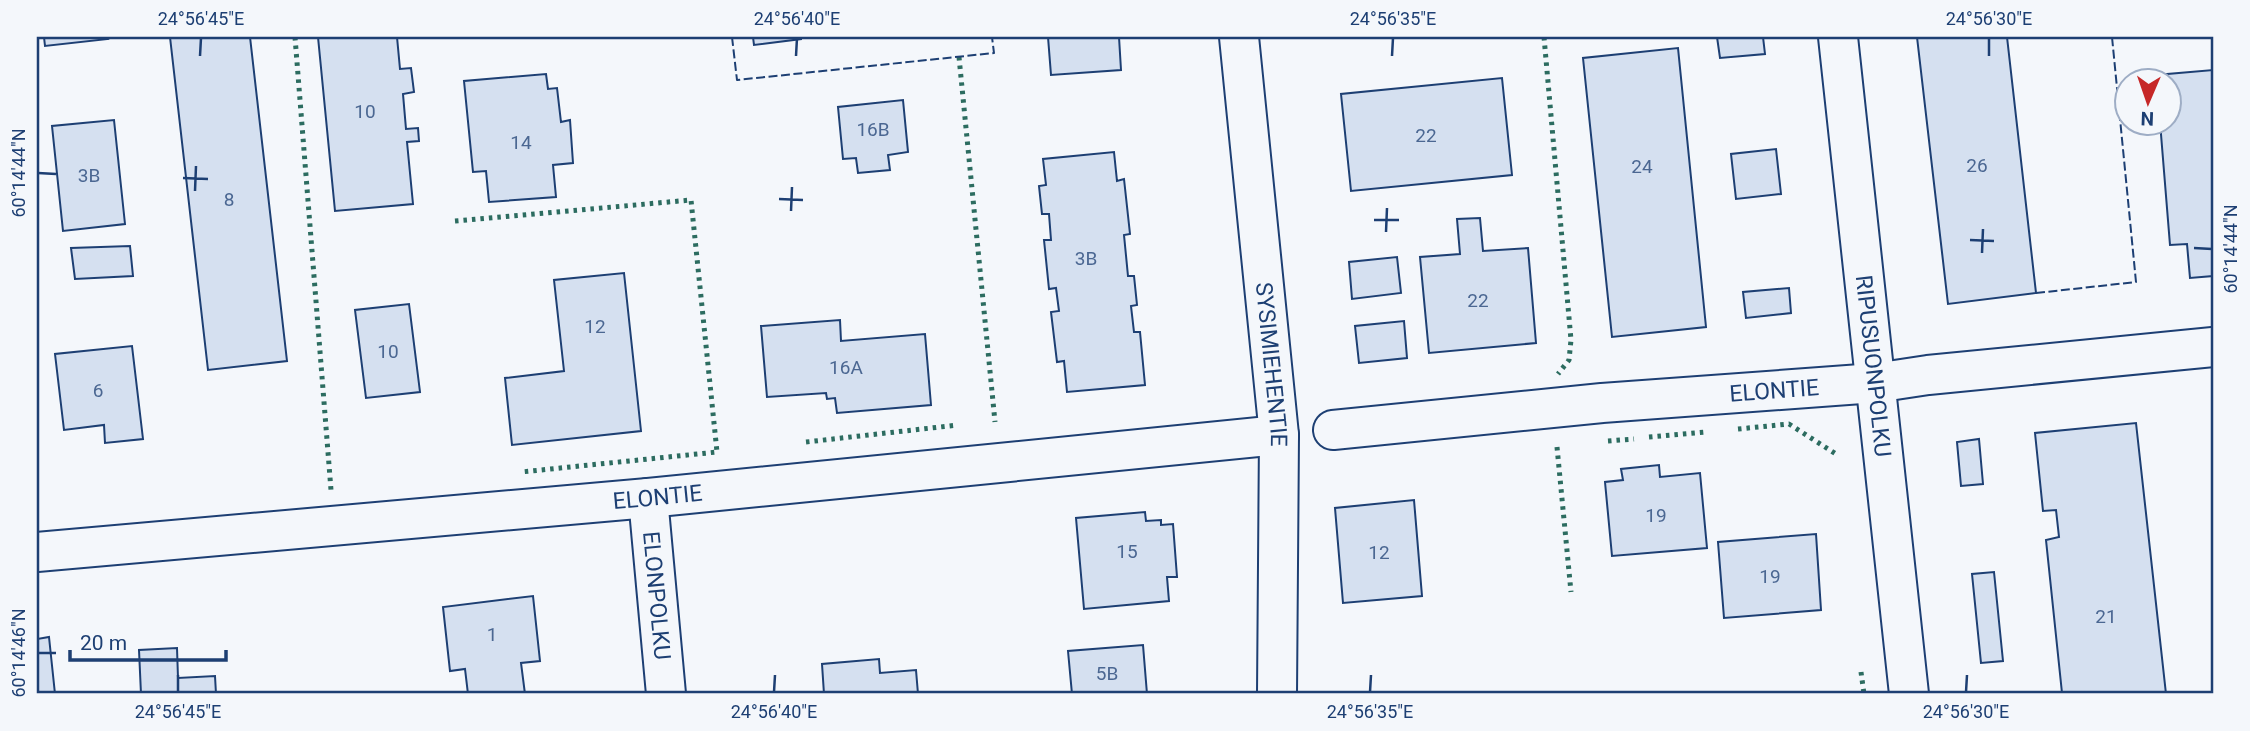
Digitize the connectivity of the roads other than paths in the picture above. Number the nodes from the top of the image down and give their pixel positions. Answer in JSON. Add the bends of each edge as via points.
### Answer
{"nodes":[{"id":1,"x":1239,"y":37,"type":"edge"},
{"id":2,"x":1838,"y":37,"type":"edge"},
{"id":3,"x":2213,"y":346,"type":"edge"},
{"id":4,"x":1875,"y":383,"type":"junction"},
{"id":5,"x":1333,"y":430,"type":"dead end"},
{"id":6,"x":1279,"y":435,"type":"junction"},
{"id":7,"x":648,"y":498,"type":"junction"},
{"id":8,"x":37,"y":552,"type":"edge"},
{"id":9,"x":666,"y":694,"type":"edge"},
{"id":10,"x":1277,"y":694,"type":"edge"},
{"id":11,"x":1909,"y":694,"type":"edge"}],
"edges":[{"from":1,"to":6,"type":"street","name":"SYSIMIEHENTIE"},
{"from":2,"to":4,"type":"street","name":"RIPUSUONPOLKU"},
{"from":3,"to":4,"type":"street","name":"ELONTIE"},
{"from":4,"to":5,"type":"street","name":"ELONTIE","via":[[1602,403]]},
{"from":4,"to":11,"type":"street","name":"RIPUSUONPOLKU"},
{"from":6,"to":7,"type":"street","name":"ELONTIE"},
{"from":6,"to":10,"type":"street","name":"SYSIMIEHENTIE"},
{"from":7,"to":8,"type":"street","name":"ELONTIE"},
{"from":7,"to":9,"type":"street","name":"ELONPOLKU"}]}
